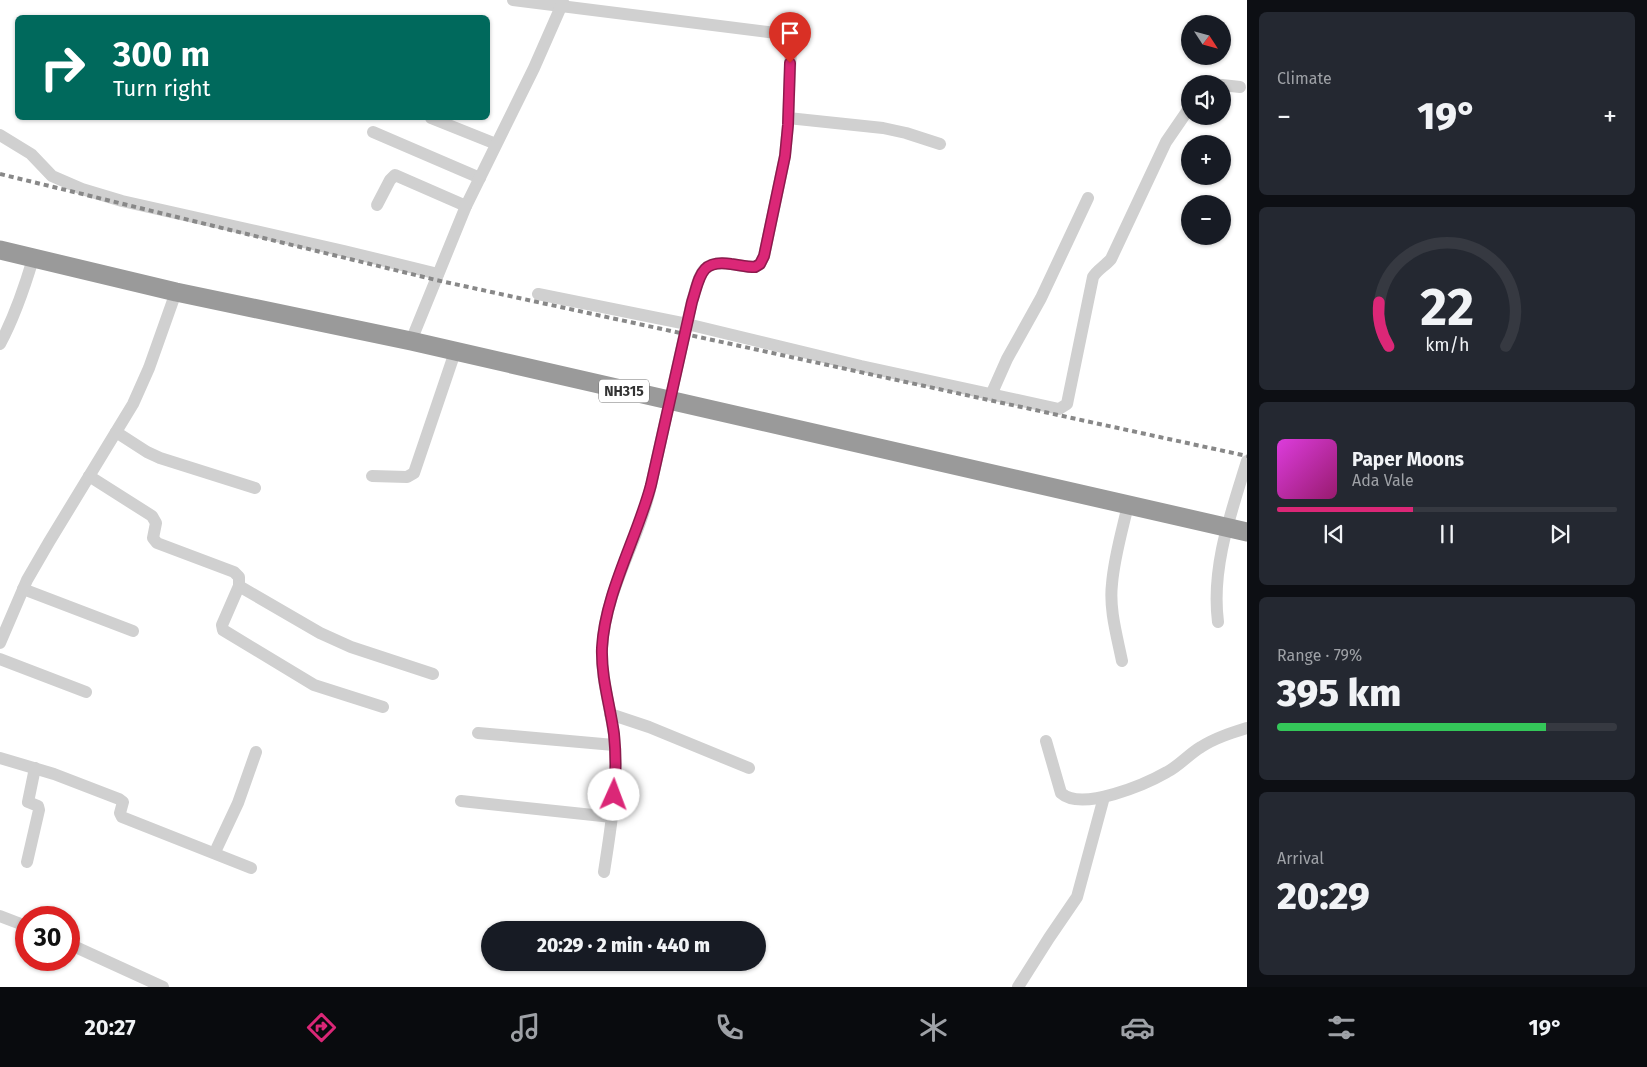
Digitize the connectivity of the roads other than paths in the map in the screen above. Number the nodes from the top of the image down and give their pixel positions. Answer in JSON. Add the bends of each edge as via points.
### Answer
{"nodes":[{"id":1,"x":513,"y":0,"type":"edge"},
{"id":2,"x":562,"y":4,"type":"edge"},
{"id":3,"x":1231,"y":86,"type":"edge"},
{"id":4,"x":1240,"y":87,"type":"dead end"},
{"id":5,"x":788,"y":118,"type":"junction"},
{"id":6,"x":436,"y":120,"type":"edge"},
{"id":7,"x":1181,"y":120,"type":"edge"},
{"id":8,"x":373,"y":132,"type":"dead end"},
{"id":9,"x":0,"y":135,"type":"edge"},
{"id":10,"x":496,"y":144,"type":"junction"},
{"id":11,"x":940,"y":144,"type":"dead end"},
{"id":12,"x":480,"y":178,"type":"junction"},
{"id":13,"x":1088,"y":198,"type":"dead end"},
{"id":14,"x":377,"y":206,"type":"dead end"},
{"id":15,"x":466,"y":206,"type":"junction"},
{"id":16,"x":0,"y":250,"type":"edge"},
{"id":17,"x":33,"y":259,"type":"junction"},
{"id":18,"x":438,"y":274,"type":"junction"},
{"id":19,"x":176,"y":292,"type":"junction"},
{"id":20,"x":538,"y":294,"type":"dead end"},
{"id":21,"x":687,"y":324,"type":"junction"},
{"id":22,"x":411,"y":341,"type":"junction"},
{"id":23,"x":0,"y":344,"type":"edge"},
{"id":24,"x":455,"y":352,"type":"junction"},
{"id":25,"x":991,"y":395,"type":"junction"},
{"id":26,"x":670,"y":401,"type":"junction"},
{"id":27,"x":116,"y":432,"type":"junction"},
{"id":28,"x":1247,"y":461,"type":"edge"},
{"id":29,"x":89,"y":476,"type":"junction"},
{"id":30,"x":372,"y":476,"type":"dead end"},
{"id":31,"x":255,"y":488,"type":"dead end"},
{"id":32,"x":1128,"y":505,"type":"junction"},
{"id":33,"x":1227,"y":527,"type":"junction"},
{"id":34,"x":1247,"y":532,"type":"edge"},
{"id":35,"x":239,"y":586,"type":"junction"},
{"id":36,"x":23,"y":589,"type":"junction"},
{"id":37,"x":1218,"y":622,"type":"dead end"},
{"id":38,"x":133,"y":631,"type":"dead end"},
{"id":39,"x":0,"y":644,"type":"edge"},
{"id":40,"x":0,"y":659,"type":"edge"},
{"id":41,"x":1122,"y":661,"type":"dead end"},
{"id":42,"x":432,"y":674,"type":"dead end"},
{"id":43,"x":86,"y":692,"type":"dead end"},
{"id":44,"x":383,"y":707,"type":"dead end"},
{"id":45,"x":610,"y":714,"type":"junction"},
{"id":46,"x":1247,"y":728,"type":"edge"},
{"id":47,"x":478,"y":733,"type":"dead end"},
{"id":48,"x":1046,"y":741,"type":"dead end"},
{"id":49,"x":614,"y":745,"type":"junction"},
{"id":50,"x":256,"y":752,"type":"dead end"},
{"id":51,"x":0,"y":758,"type":"edge"},
{"id":52,"x":35,"y":768,"type":"junction"},
{"id":53,"x":749,"y":768,"type":"dead end"},
{"id":54,"x":1104,"y":797,"type":"junction"},
{"id":55,"x":461,"y":801,"type":"dead end"},
{"id":56,"x":612,"y":816,"type":"junction"},
{"id":57,"x":215,"y":852,"type":"junction"},
{"id":58,"x":27,"y":862,"type":"dead end"},
{"id":59,"x":251,"y":868,"type":"dead end"},
{"id":60,"x":604,"y":872,"type":"dead end"},
{"id":61,"x":0,"y":916,"type":"edge"},
{"id":62,"x":15,"y":922,"type":"edge"},
{"id":63,"x":80,"y":949,"type":"edge"},
{"id":64,"x":163,"y":987,"type":"edge"},
{"id":65,"x":1018,"y":987,"type":"edge"}],
"edges":[{"from":1,"to":2,"type":"street"},
{"from":2,"to":5,"type":"street","via":[[782,35],[791,44]]},
{"from":2,"to":10,"type":"street"},
{"from":3,"to":4,"type":"street"},
{"from":5,"to":11,"type":"street","via":[[883,128]]},
{"from":5,"to":21,"type":"street","via":[[785,156],[764,256],[755,267],[718,262],[704,269]]},
{"from":6,"to":10,"type":"street"},
{"from":7,"to":25,"type":"street","via":[[1166,142],[1111,259],[1093,277],[1066,404],[1058,409]]},
{"from":8,"to":12,"type":"street"},
{"from":9,"to":18,"type":"street","via":[[31,154],[52,176],[82,189]]},
{"from":10,"to":12,"type":"street"},
{"from":12,"to":15,"type":"street"},
{"from":13,"to":25,"type":"street"},
{"from":14,"to":15,"type":"street","via":[[395,175]]},
{"from":15,"to":18,"type":"street"},
{"from":16,"to":17,"type":"highway","number":"NH315"},
{"from":17,"to":19,"type":"highway","number":"NH315"},
{"from":17,"to":23,"type":"street","via":[[12,322]]},
{"from":18,"to":22,"type":"street"},
{"from":19,"to":22,"type":"highway","number":"NH315"},
{"from":19,"to":27,"type":"street","via":[[149,368]]},
{"from":20,"to":21,"type":"street"},
{"from":21,"to":25,"type":"street"},
{"from":21,"to":26,"type":"street"},
{"from":22,"to":24,"type":"highway","number":"NH315"},
{"from":24,"to":26,"type":"highway","number":"NH315"},
{"from":24,"to":30,"type":"street","via":[[414,473],[408,477]]},
{"from":26,"to":32,"type":"highway","number":"NH315"},
{"from":26,"to":45,"type":"street","via":[[643,514],[604,624],[602,672]]},
{"from":27,"to":29,"type":"street"},
{"from":27,"to":31,"type":"street","via":[[160,458]]},
{"from":28,"to":33,"type":"street"},
{"from":29,"to":35,"type":"street","via":[[152,516],[156,522],[153,538],[157,544],[234,572],[239,577]]},
{"from":29,"to":36,"type":"street"},
{"from":32,"to":33,"type":"highway","number":"NH315"},
{"from":32,"to":41,"type":"street","via":[[1111,586]]},
{"from":33,"to":34,"type":"highway","number":"NH315"},
{"from":33,"to":37,"type":"street","via":[[1217,576]]},
{"from":35,"to":42,"type":"street","via":[[320,633]]},
{"from":35,"to":44,"type":"street","via":[[222,625],[225,632],[314,685]]},
{"from":36,"to":38,"type":"street"},
{"from":36,"to":39,"type":"street"},
{"from":40,"to":43,"type":"street"},
{"from":45,"to":49,"type":"street"},
{"from":45,"to":53,"type":"street"},
{"from":46,"to":54,"type":"street","via":[[1201,747],[1167,772]]},
{"from":47,"to":49,"type":"street"},
{"from":48,"to":54,"type":"street","via":[[1061,793],[1074,798]]},
{"from":49,"to":56,"type":"street","via":[[616,779]]},
{"from":50,"to":57,"type":"street","via":[[238,803]]},
{"from":51,"to":52,"type":"street"},
{"from":52,"to":57,"type":"street","via":[[119,799],[123,802],[122,817]]},
{"from":52,"to":58,"type":"street","via":[[28,802],[38,806],[39,810]]},
{"from":54,"to":65,"type":"street","via":[[1078,897]]},
{"from":55,"to":56,"type":"street"},
{"from":56,"to":60,"type":"street"},
{"from":57,"to":59,"type":"street"},
{"from":61,"to":62,"type":"street"},
{"from":63,"to":64,"type":"street"}]}
